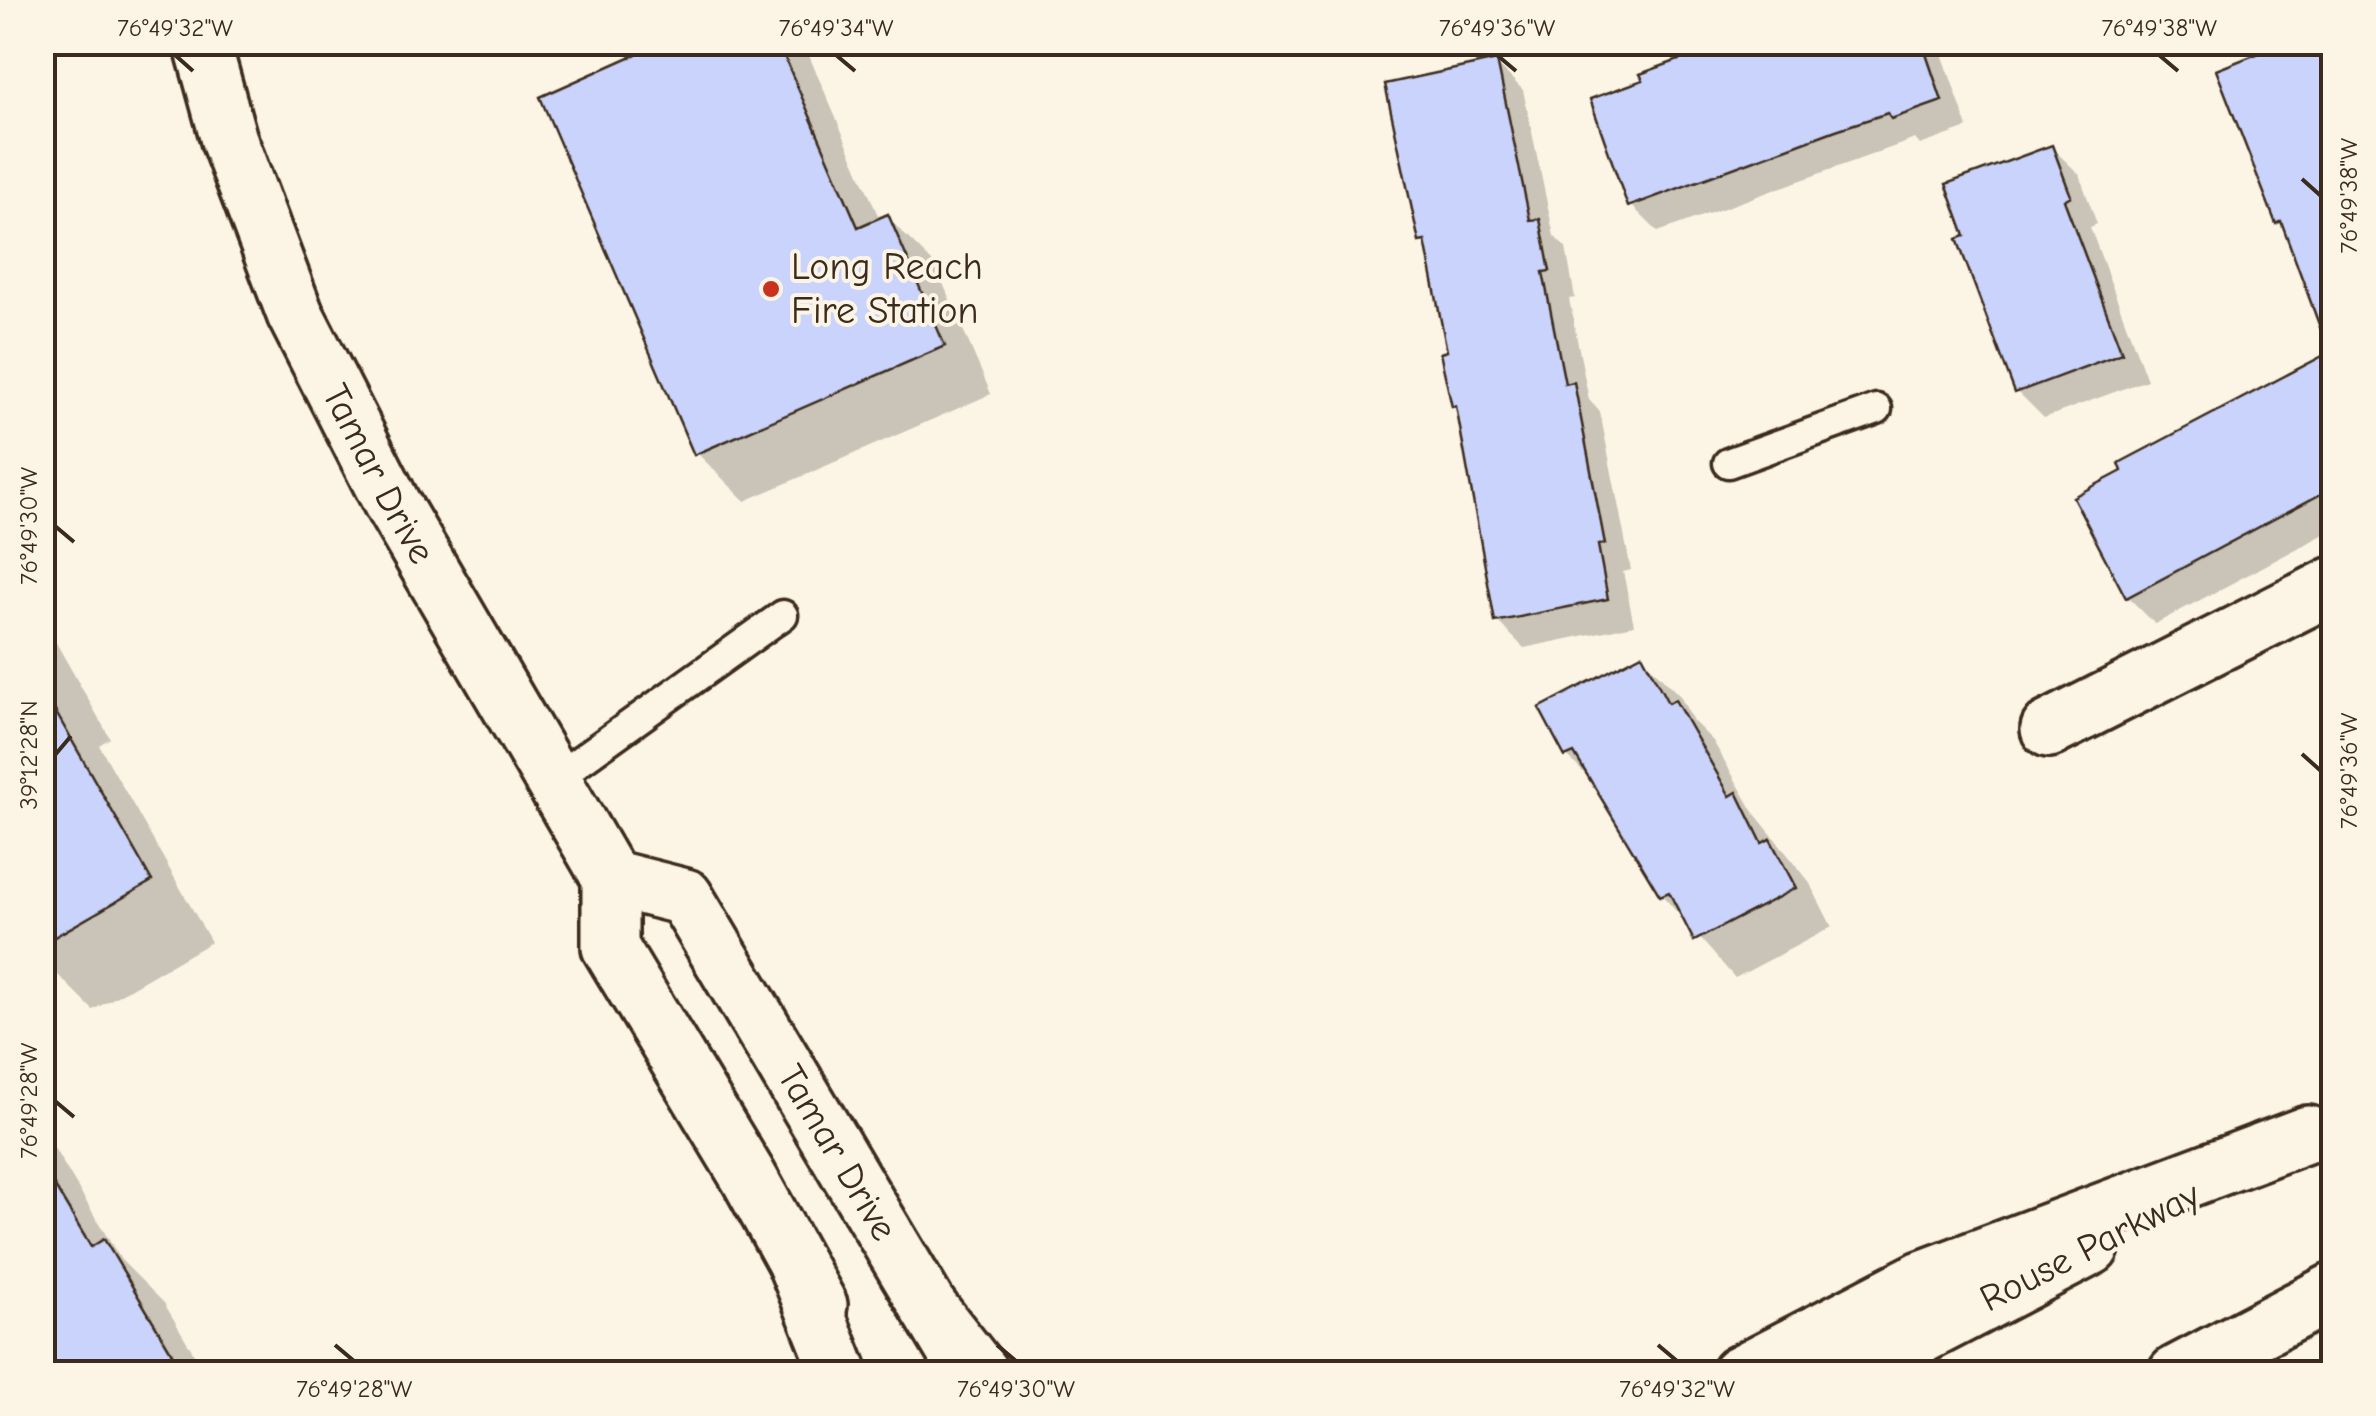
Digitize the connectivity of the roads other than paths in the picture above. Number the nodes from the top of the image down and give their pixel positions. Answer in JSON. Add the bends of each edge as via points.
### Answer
{"nodes":[{"id":1,"x":202,"y":42,"type":"edge"},
{"id":2,"x":1877,"y":409,"type":"dead end"},
{"id":3,"x":1728,"y":464,"type":"dead end"},
{"id":4,"x":2334,"y":585,"type":"edge"},
{"id":5,"x":783,"y":614,"type":"dead end"},
{"id":6,"x":2049,"y":728,"type":"dead end"},
{"id":7,"x":553,"y":780,"type":"junction"},
{"id":8,"x":610,"y":878,"type":"junction"},
{"id":9,"x":2321,"y":1128,"type":"edge"},
{"id":10,"x":796,"y":1264,"type":"junction"},
{"id":11,"x":2334,"y":1290,"type":"edge"},
{"id":12,"x":928,"y":1306,"type":"junction"},
{"id":13,"x":840,"y":1374,"type":"edge"},
{"id":14,"x":857,"y":1374,"type":"edge"},
{"id":15,"x":968,"y":1374,"type":"edge"},
{"id":16,"x":980,"y":1374,"type":"edge"},
{"id":17,"x":1739,"y":1374,"type":"edge"},
{"id":18,"x":1847,"y":1374,"type":"edge"},
{"id":19,"x":2176,"y":1374,"type":"edge"}],
"edges":[{"from":1,"to":7,"type":"street","name":"Tamar Drive","via":[[228,140],[296,314],[392,504]]},
{"from":2,"to":3,"type":"lane"},
{"from":4,"to":6,"type":"street"},
{"from":5,"to":7,"type":"lane"},
{"from":7,"to":8,"type":"street","name":"Tamar Drive"},
{"from":8,"to":10,"type":"street","via":[[610,946]]},
{"from":8,"to":12,"type":"street","name":"Tamar Drive","via":[[685,898]]},
{"from":9,"to":17,"type":"street","via":[[1922,1278]]},
{"from":9,"to":18,"type":"street","name":"Rouse Parkway"},
{"from":10,"to":13,"type":"street"},
{"from":10,"to":14,"type":"street"},
{"from":11,"to":19,"type":"street"},
{"from":12,"to":15,"type":"street","name":"Tamar Drive"},
{"from":12,"to":16,"type":"street"}]}
